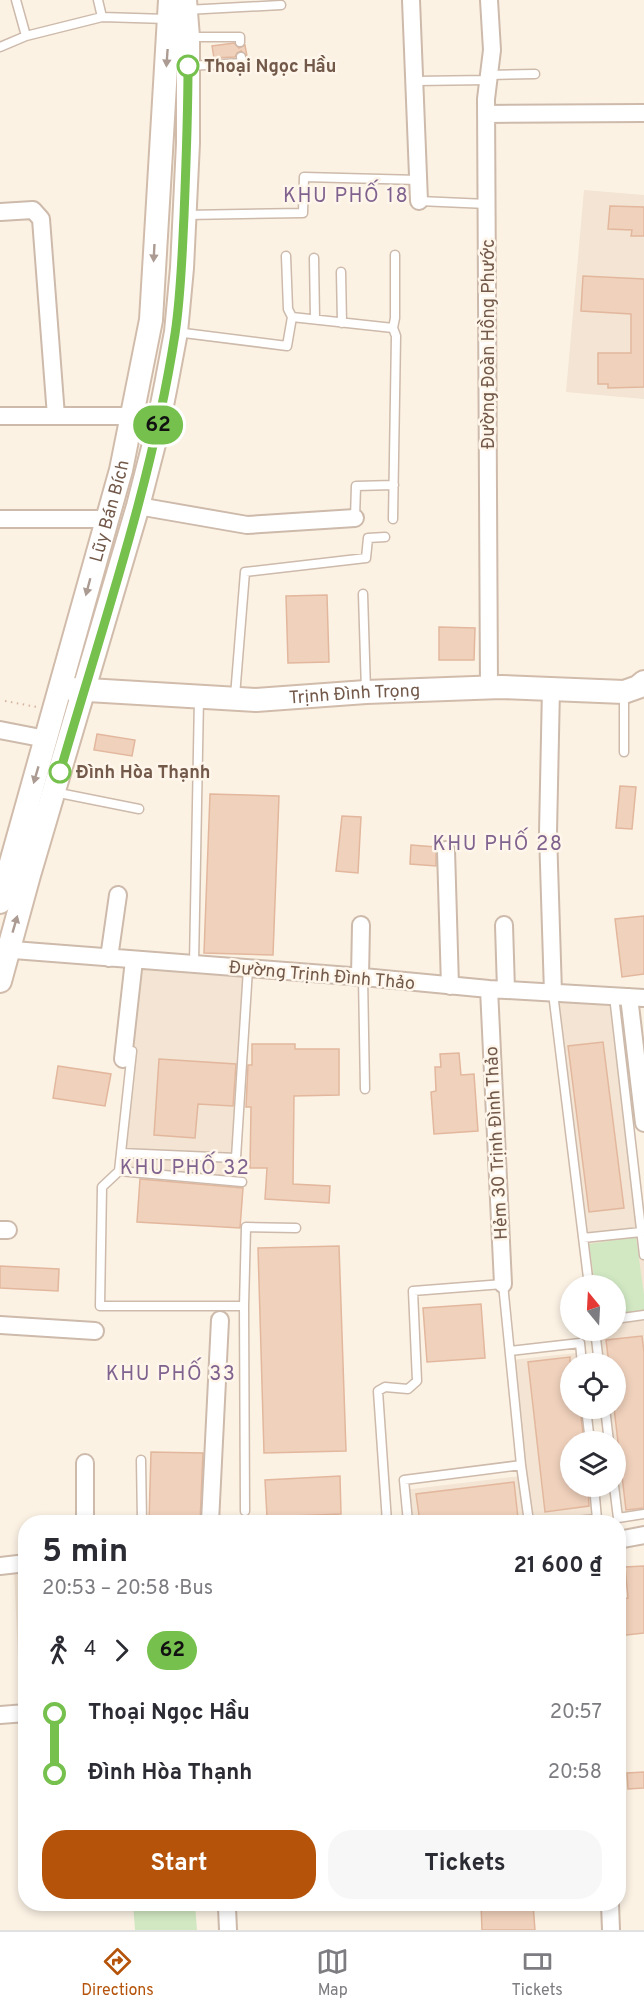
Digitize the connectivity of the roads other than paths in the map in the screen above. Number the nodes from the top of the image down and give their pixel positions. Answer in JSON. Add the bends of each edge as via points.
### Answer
{"nodes":[{"id":1,"x":16,"y":0,"type":"edge"},
{"id":2,"x":98,"y":0,"type":"edge"},
{"id":3,"x":411,"y":0,"type":"edge"},
{"id":4,"x":489,"y":0,"type":"edge"},
{"id":5,"x":281,"y":5,"type":"dead end"},
{"id":6,"x":181,"y":14,"type":"edge"},
{"id":7,"x":102,"y":17,"type":"junction"},
{"id":8,"x":26,"y":36,"type":"junction"},
{"id":9,"x":240,"y":42,"type":"dead end"},
{"id":10,"x":0,"y":47,"type":"edge"},
{"id":11,"x":241,"y":57,"type":"dead end"},
{"id":12,"x":188,"y":66,"type":"junction"},
{"id":13,"x":535,"y":74,"type":"dead end"},
{"id":14,"x":489,"y":77,"type":"junction"},
{"id":15,"x":414,"y":81,"type":"junction"},
{"id":16,"x":644,"y":113,"type":"edge"},
{"id":17,"x":486,"y":114,"type":"junction"},
{"id":18,"x":419,"y":180,"type":"junction"},
{"id":19,"x":419,"y":201,"type":"joint"},
{"id":20,"x":487,"y":204,"type":"junction"},
{"id":21,"x":0,"y":212,"type":"edge"},
{"id":22,"x":184,"y":215,"type":"junction"},
{"id":23,"x":156,"y":216,"type":"junction"},
{"id":24,"x":395,"y":255,"type":"dead end"},
{"id":25,"x":286,"y":256,"type":"dead end"},
{"id":26,"x":314,"y":258,"type":"dead end"},
{"id":27,"x":341,"y":272,"type":"dead end"},
{"id":28,"x":292,"y":317,"type":"junction"},
{"id":29,"x":315,"y":320,"type":"junction"},
{"id":30,"x":342,"y":322,"type":"junction"},
{"id":31,"x":393,"y":328,"type":"junction"},
{"id":32,"x":176,"y":332,"type":"junction"},
{"id":33,"x":0,"y":416,"type":"edge"},
{"id":34,"x":56,"y":416,"type":"junction"},
{"id":35,"x":132,"y":416,"type":"junction"},
{"id":36,"x":394,"y":485,"type":"junction"},
{"id":37,"x":138,"y":506,"type":"junction"},
{"id":38,"x":354,"y":518,"type":"joint"},
{"id":39,"x":0,"y":519,"type":"edge"},
{"id":40,"x":106,"y":519,"type":"junction"},
{"id":41,"x":393,"y":519,"type":"dead end"},
{"id":42,"x":386,"y":537,"type":"dead end"},
{"id":43,"x":363,"y":594,"type":"dead end"},
{"id":44,"x":644,"y":682,"type":"edge"},
{"id":45,"x":61,"y":688,"type":"junction"},
{"id":46,"x":489,"y":688,"type":"junction"},
{"id":47,"x":550,"y":688,"type":"junction"},
{"id":48,"x":84,"y":690,"type":"junction"},
{"id":49,"x":366,"y":692,"type":"junction"},
{"id":50,"x":624,"y":692,"type":"junction"},
{"id":51,"x":199,"y":697,"type":"junction"},
{"id":52,"x":235,"y":700,"type":"junction"},
{"id":53,"x":0,"y":730,"type":"edge"},
{"id":54,"x":46,"y":739,"type":"junction"},
{"id":55,"x":624,"y":752,"type":"dead end"},
{"id":56,"x":53,"y":792,"type":"junction"},
{"id":57,"x":139,"y":809,"type":"dead end"},
{"id":58,"x":446,"y":850,"type":"dead end"},
{"id":59,"x":7,"y":891,"type":"edge"},
{"id":60,"x":118,"y":895,"type":"dead end"},
{"id":61,"x":504,"y":924,"type":"dead end"},
{"id":62,"x":361,"y":925,"type":"dead end"},
{"id":63,"x":4,"y":950,"type":"edge"},
{"id":64,"x":109,"y":958,"type":"junction"},
{"id":65,"x":138,"y":960,"type":"junction"},
{"id":66,"x":194,"y":965,"type":"junction"},
{"id":67,"x":248,"y":969,"type":"junction"},
{"id":68,"x":362,"y":977,"type":"junction"},
{"id":69,"x":0,"y":981,"type":"edge"},
{"id":70,"x":450,"y":986,"type":"junction"},
{"id":71,"x":497,"y":990,"type":"junction"},
{"id":72,"x":553,"y":993,"type":"junction"},
{"id":73,"x":629,"y":997,"type":"edge"},
{"id":74,"x":123,"y":1059,"type":"dead end"},
{"id":75,"x":365,"y":1089,"type":"dead end"},
{"id":76,"x":644,"y":1123,"type":"edge"},
{"id":77,"x":121,"y":1152,"type":"junction"},
{"id":78,"x":119,"y":1172,"type":"junction"},
{"id":79,"x":242,"y":1182,"type":"dead end"},
{"id":80,"x":296,"y":1228,"type":"dead end"},
{"id":81,"x":641,"y":1232,"type":"junction"},
{"id":82,"x":583,"y":1238,"type":"junction"},
{"id":83,"x":644,"y":1255,"type":"edge"},
{"id":84,"x":588,"y":1275,"type":"edge"},
{"id":85,"x":503,"y":1290,"type":"junction"},
{"id":86,"x":244,"y":1306,"type":"junction"},
{"id":87,"x":644,"y":1315,"type":"edge"},
{"id":88,"x":626,"y":1317,"type":"edge"},
{"id":89,"x":220,"y":1320,"type":"dead end"},
{"id":90,"x":0,"y":1325,"type":"edge"},
{"id":91,"x":95,"y":1330,"type":"dead end"},
{"id":92,"x":510,"y":1351,"type":"junction"},
{"id":93,"x":581,"y":1353,"type":"edge"},
{"id":94,"x":141,"y":1460,"type":"dead end"},
{"id":95,"x":85,"y":1463,"type":"dead end"},
{"id":96,"x":521,"y":1465,"type":"junction"},
{"id":97,"x":595,"y":1497,"type":"edge"},
{"id":98,"x":615,"y":1497,"type":"edge"},
{"id":99,"x":245,"y":1511,"type":"dead end"},
{"id":100,"x":644,"y":1514,"type":"edge"},
{"id":101,"x":85,"y":1515,"type":"edge"},
{"id":102,"x":142,"y":1515,"type":"edge"},
{"id":103,"x":210,"y":1515,"type":"edge"},
{"id":104,"x":387,"y":1515,"type":"edge"},
{"id":105,"x":407,"y":1515,"type":"edge"},
{"id":106,"x":528,"y":1515,"type":"edge"},
{"id":107,"x":597,"y":1515,"type":"edge"},
{"id":108,"x":618,"y":1515,"type":"edge"},
{"id":109,"x":626,"y":1517,"type":"edge"},
{"id":110,"x":644,"y":1535,"type":"edge"},
{"id":111,"x":626,"y":1538,"type":"edge"},
{"id":112,"x":18,"y":1564,"type":"edge"},
{"id":113,"x":0,"y":1566,"type":"edge"},
{"id":114,"x":18,"y":1714,"type":"edge"},
{"id":115,"x":0,"y":1715,"type":"edge"},
{"id":116,"x":227,"y":1911,"type":"edge"},
{"id":117,"x":610,"y":1911,"type":"edge"},
{"id":118,"x":228,"y":1930,"type":"edge"},
{"id":119,"x":611,"y":1930,"type":"edge"}],
"edges":[{"from":1,"to":8,"type":"lane"},
{"from":2,"to":7,"type":"lane"},
{"from":3,"to":15,"type":"street"},
{"from":4,"to":14,"type":"street","name":"Đường Đoàn Hồng Phước"},
{"from":5,"to":6,"type":"lane"},
{"from":6,"to":7,"type":"lane"},
{"from":6,"to":9,"type":"lane","via":[[240,37]]},
{"from":6,"to":12,"type":"main road"},
{"from":6,"to":23,"type":"main road","name":"Lũy Bán Bích","one_way":true},
{"from":7,"to":8,"type":"lane"},
{"from":8,"to":10,"type":"lane"},
{"from":11,"to":12,"type":"lane","via":[[242,63]]},
{"from":12,"to":22,"type":"main road"},
{"from":13,"to":14,"type":"lane"},
{"from":14,"to":15,"type":"lane"},
{"from":14,"to":17,"type":"street","name":"Đường Đoàn Hồng Phước"},
{"from":15,"to":18,"type":"street"},
{"from":16,"to":17,"type":"street"},
{"from":17,"to":20,"type":"street","name":"Đường Đoàn Hồng Phước"},
{"from":18,"to":19,"type":"street"},
{"from":18,"to":22,"type":"lane","via":[[304,177],[303,213]]},
{"from":19,"to":20,"type":"lane"},
{"from":20,"to":46,"type":"street","name":"Đường Đoàn Hồng Phước"},
{"from":21,"to":34,"type":"street","via":[[33,210],[40,219]]},
{"from":22,"to":23,"type":"main road"},
{"from":22,"to":32,"type":"main road"},
{"from":23,"to":35,"type":"main road","name":"Lũy Bán Bích","one_way":true,"via":[[151,320]]},
{"from":24,"to":31,"type":"lane"},
{"from":25,"to":28,"type":"lane","via":[[288,309]]},
{"from":26,"to":29,"type":"lane"},
{"from":27,"to":30,"type":"lane"},
{"from":28,"to":29,"type":"lane"},
{"from":28,"to":32,"type":"lane","via":[[287,346]]},
{"from":29,"to":30,"type":"lane"},
{"from":30,"to":31,"type":"lane"},
{"from":31,"to":36,"type":"lane"},
{"from":32,"to":37,"type":"main road"},
{"from":33,"to":34,"type":"street"},
{"from":34,"to":35,"type":"street"},
{"from":35,"to":40,"type":"main road","name":"Lũy Bán Bích"},
{"from":36,"to":38,"type":"lane","via":[[356,486]]},
{"from":36,"to":41,"type":"lane"},
{"from":37,"to":38,"type":"street","via":[[247,525]]},
{"from":37,"to":48,"type":"main road"},
{"from":39,"to":40,"type":"street"},
{"from":40,"to":45,"type":"main road","name":"Lũy Bán Bích","one_way":true},
{"from":42,"to":52,"type":"lane","via":[[368,538],[366,558],[245,572]]},
{"from":43,"to":49,"type":"lane"},
{"from":44,"to":50,"type":"main road","name":"Trịnh Đình Trọng"},
{"from":45,"to":48,"type":"main road","name":"Trịnh Đình Trọng"},
{"from":45,"to":54,"type":"main road","name":"Lũy Bán Bích"},
{"from":46,"to":47,"type":"main road","name":"Trịnh Đình Trọng"},
{"from":46,"to":49,"type":"main road","name":"Trịnh Đình Trọng"},
{"from":47,"to":50,"type":"main road","name":"Trịnh Đình Trọng"},
{"from":47,"to":72,"type":"street","via":[[548,833]]},
{"from":48,"to":51,"type":"main road","name":"Trịnh Đình Trọng"},
{"from":48,"to":56,"type":"main road"},
{"from":49,"to":52,"type":"main road","name":"Trịnh Đình Trọng"},
{"from":50,"to":55,"type":"lane"},
{"from":51,"to":52,"type":"main road","name":"Trịnh Đình Trọng"},
{"from":51,"to":66,"type":"lane"},
{"from":53,"to":54,"type":"street"},
{"from":54,"to":59,"type":"main road","name":"Lũy Bán Bích","one_way":true},
{"from":56,"to":57,"type":"lane"},
{"from":56,"to":59,"type":"main road"},
{"from":58,"to":70,"type":"street"},
{"from":63,"to":59,"type":"main road","one_way":true},
{"from":60,"to":64,"type":"street"},
{"from":61,"to":71,"type":"street","name":"Hẻm 30 Trịnh Đình Thảo"},
{"from":62,"to":68,"type":"street"},
{"from":63,"to":64,"type":"street","name":"Đường Trịnh Đình Thảo"},
{"from":63,"to":69,"type":"main road"},
{"from":64,"to":65,"type":"street","name":"Đường Trịnh Đình Thảo"},
{"from":65,"to":66,"type":"street","name":"Đường Trịnh Đình Thảo"},
{"from":65,"to":74,"type":"street"},
{"from":65,"to":77,"type":"lane"},
{"from":66,"to":67,"type":"street","name":"Đường Trịnh Đình Thảo"},
{"from":67,"to":68,"type":"street","name":"Đường Trịnh Đình Thảo"},
{"from":67,"to":77,"type":"lane","via":[[236,1158]]},
{"from":68,"to":70,"type":"street","name":"Đường Trịnh Đình Thảo"},
{"from":68,"to":75,"type":"lane"},
{"from":70,"to":71,"type":"street","name":"Đường Trịnh Đình Thảo"},
{"from":71,"to":72,"type":"street","name":"Đường Trịnh Đình Thảo"},
{"from":71,"to":85,"type":"street","name":"Hẻm 30 Trịnh Đình Thảo"},
{"from":72,"to":73,"type":"street","name":"Đường Trịnh Đình Thảo"},
{"from":72,"to":82,"type":"lane"},
{"from":73,"to":76,"type":"street"},
{"from":73,"to":81,"type":"lane"},
{"from":77,"to":78,"type":"lane"},
{"from":78,"to":79,"type":"lane"},
{"from":78,"to":86,"type":"lane","via":[[102,1187],[100,1306]]},
{"from":80,"to":86,"type":"lane","via":[[246,1227]]},
{"from":81,"to":82,"type":"lane"},
{"from":81,"to":83,"type":"lane"},
{"from":82,"to":84,"type":"lane"},
{"from":85,"to":92,"type":"lane"},
{"from":85,"to":104,"type":"lane","via":[[413,1291],[417,1381],[408,1389],[386,1387],[378,1391]]},
{"from":86,"to":99,"type":"lane"},
{"from":87,"to":88,"type":"lane"},
{"from":89,"to":103,"type":"street"},
{"from":90,"to":91,"type":"street"},
{"from":92,"to":93,"type":"lane","via":[[580,1343]]},
{"from":92,"to":96,"type":"lane"},
{"from":94,"to":102,"type":"lane"},
{"from":95,"to":101,"type":"street"},
{"from":96,"to":105,"type":"lane","via":[[404,1480]]},
{"from":96,"to":106,"type":"lane"},
{"from":97,"to":107,"type":"lane"},
{"from":98,"to":108,"type":"lane"},
{"from":100,"to":109,"type":"lane"},
{"from":110,"to":111,"type":"street"},
{"from":112,"to":113,"type":"street"},
{"from":114,"to":115,"type":"street"},
{"from":116,"to":118,"type":"street"},
{"from":117,"to":119,"type":"street"}]}
